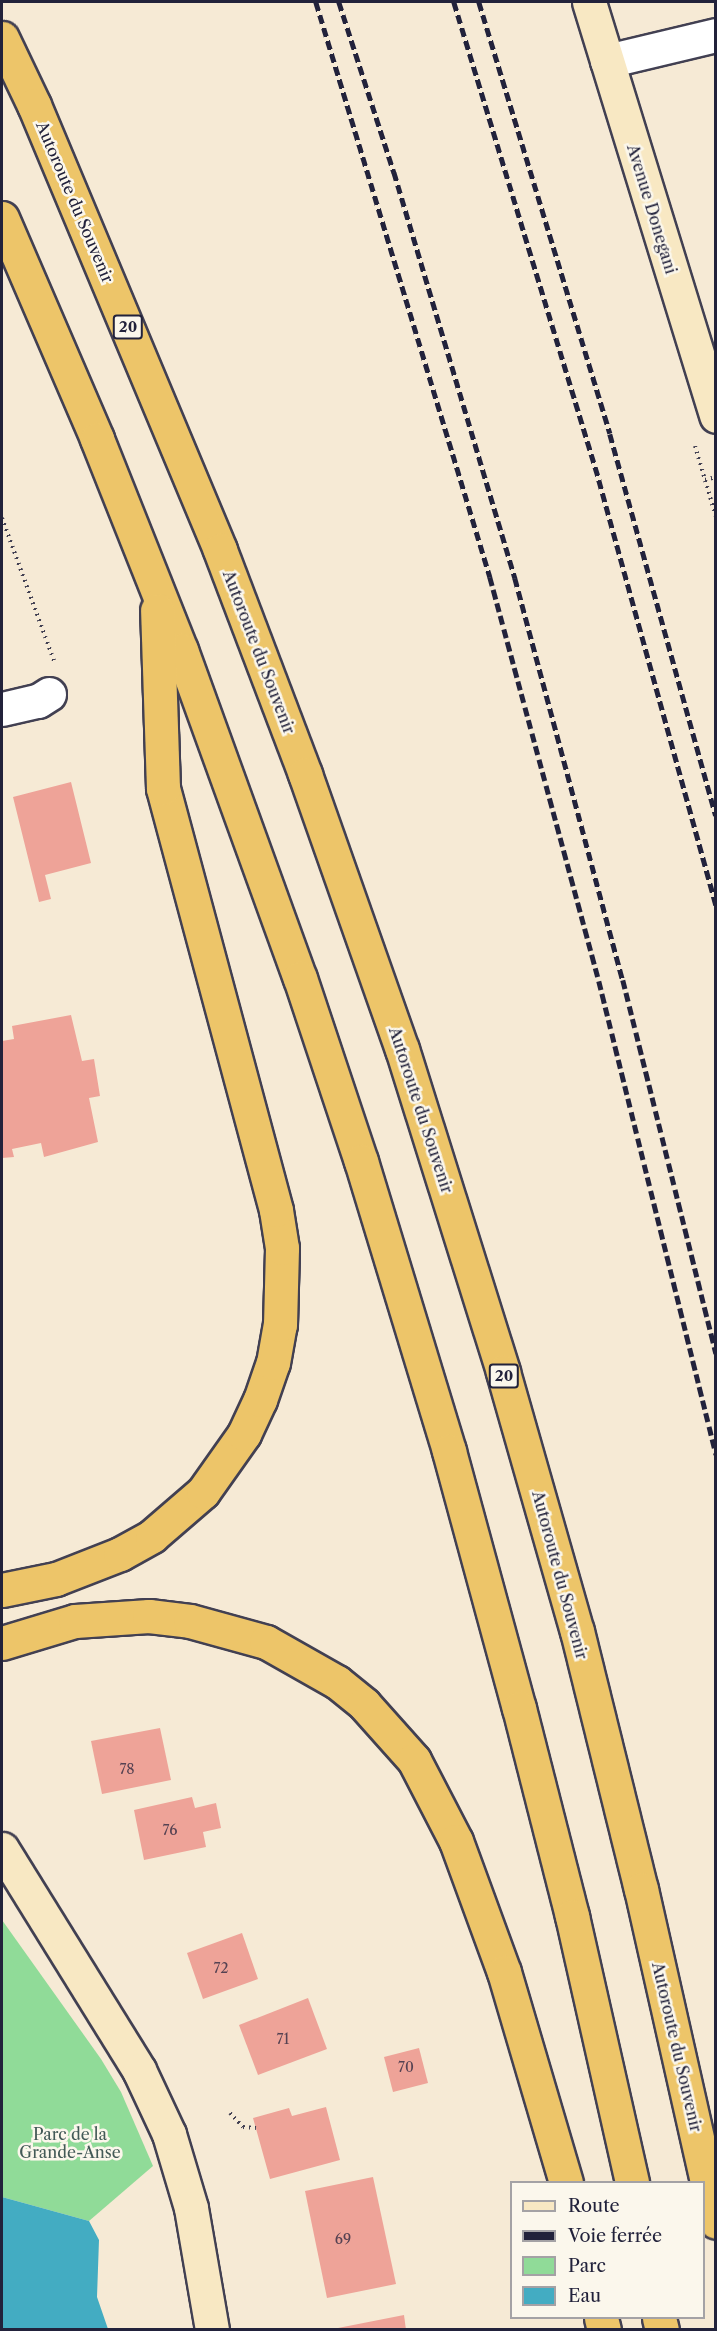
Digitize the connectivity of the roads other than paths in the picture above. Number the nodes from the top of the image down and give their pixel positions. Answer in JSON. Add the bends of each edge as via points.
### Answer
{"nodes":[{"id":1,"x":589,"y":2,"type":"edge"},
{"id":2,"x":716,"y":35,"type":"edge"},
{"id":3,"x":2,"y":38,"type":"edge"},
{"id":4,"x":607,"y":61,"type":"junction"},
{"id":5,"x":2,"y":218,"type":"edge"},
{"id":6,"x":716,"y":416,"type":"edge"},
{"id":7,"x":156,"y":588,"type":"junction"},
{"id":8,"x":52,"y":680,"type":"road end"},
{"id":9,"x":2,"y":710,"type":"edge"},
{"id":10,"x":2,"y":1590,"type":"edge"},
{"id":11,"x":2,"y":1643,"type":"edge"},
{"id":12,"x":2,"y":1849,"type":"edge"},
{"id":13,"x":566,"y":2181,"type":"edge"},
{"id":14,"x":632,"y":2181,"type":"edge"},
{"id":15,"x":716,"y":2222,"type":"edge"},
{"id":16,"x":212,"y":2330,"type":"edge"}],
"edges":[{"from":1,"to":4,"type":"street","name":"Avenue Donegani"},
{"from":2,"to":4,"type":"street"},
{"from":3,"to":15,"type":"highway","name":"Autoroute du Souvenir","number":"20","via":[[34,105],[220,550],[309,785],[406,1060],[577,1632],[641,1889]]},
{"from":4,"to":6,"type":"street","name":"Avenue Donegani"},
{"from":5,"to":7,"type":"highway","via":[[81,399]]},
{"from":7,"to":10,"type":"highway","via":[[163,788],[276,1210],[282,1248],[280,1325],[273,1363],[260,1400],[244,1434],[203,1492],[152,1536],[120,1554],[56,1579]]},
{"from":7,"to":14,"type":"highway","via":[[300,978],[419,1349],[545,1806]]},
{"from":8,"to":9,"type":"street","via":[[38,701]]},
{"from":11,"to":13,"type":"highway","via":[[75,1621],[131,1616],[190,1621],[266,1642],[328,1677],[364,1704],[414,1761],[433,1790],[456,1841],[504,1972]]},
{"from":12,"to":16,"type":"street","via":[[139,2070],[169,2134],[191,2208]]}]}
